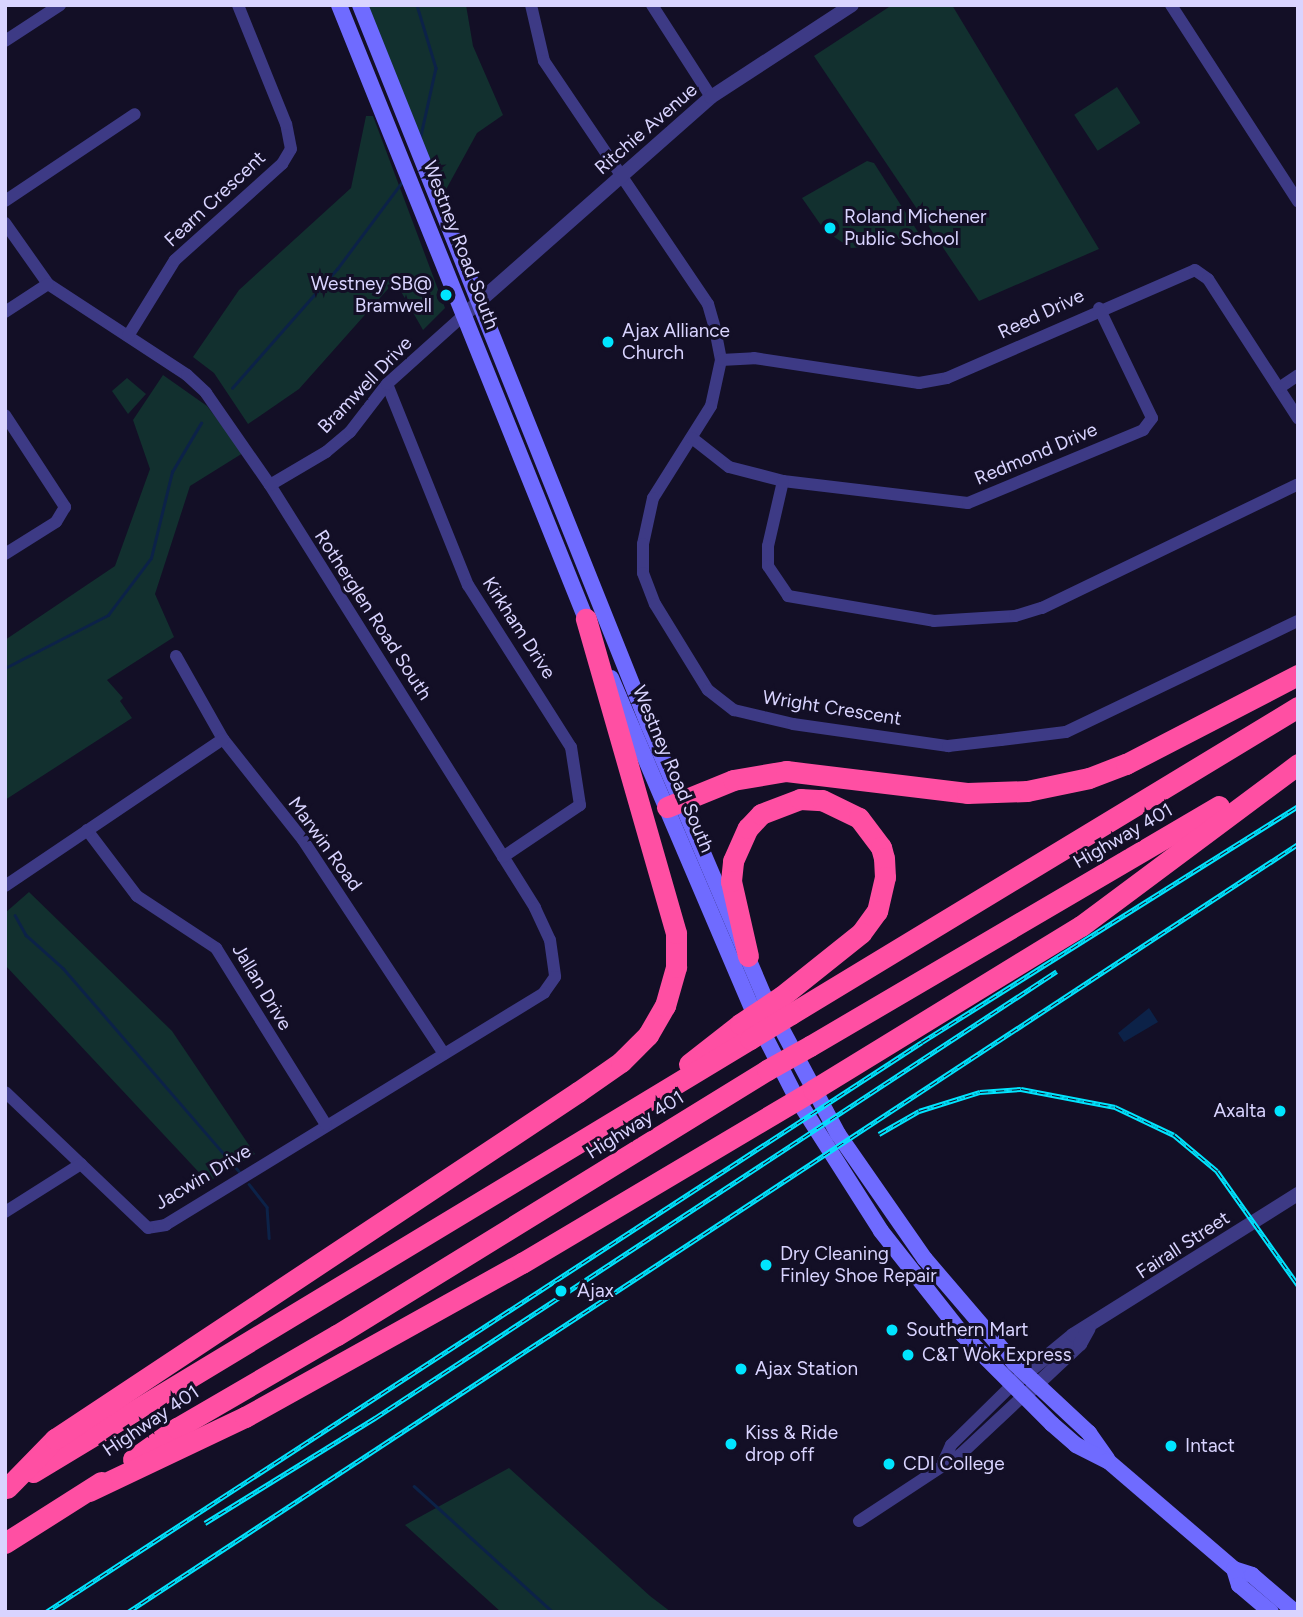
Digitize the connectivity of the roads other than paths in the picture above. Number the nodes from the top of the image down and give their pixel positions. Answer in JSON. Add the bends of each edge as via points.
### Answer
{"nodes":[{"id":1,"x":60,"y":5,"type":"edge"},
{"id":2,"x":238,"y":5,"type":"edge"},
{"id":3,"x":339,"y":5,"type":"edge"},
{"id":4,"x":360,"y":5,"type":"edge"},
{"id":5,"x":531,"y":5,"type":"edge"},
{"id":6,"x":652,"y":5,"type":"edge"},
{"id":7,"x":852,"y":5,"type":"edge"},
{"id":8,"x":1171,"y":5,"type":"edge"},
{"id":9,"x":5,"y":41,"type":"edge"},
{"id":10,"x":711,"y":97,"type":"junction"},
{"id":11,"x":135,"y":114,"type":"dead end"},
{"id":12,"x":621,"y":178,"type":"junction"},
{"id":13,"x":5,"y":201,"type":"edge"},
{"id":14,"x":1298,"y":201,"type":"edge"},
{"id":15,"x":5,"y":223,"type":"edge"},
{"id":16,"x":48,"y":284,"type":"junction"},
{"id":17,"x":478,"y":300,"type":"junction"},
{"id":18,"x":1099,"y":308,"type":"junction"},
{"id":19,"x":5,"y":312,"type":"edge"},
{"id":20,"x":465,"y":314,"type":"junction"},
{"id":21,"x":128,"y":336,"type":"junction"},
{"id":22,"x":721,"y":360,"type":"junction"},
{"id":23,"x":1298,"y":375,"type":"edge"},
{"id":24,"x":387,"y":384,"type":"junction"},
{"id":25,"x":1279,"y":388,"type":"junction"},
{"id":26,"x":5,"y":415,"type":"edge"},
{"id":27,"x":1298,"y":418,"type":"edge"},
{"id":28,"x":692,"y":438,"type":"junction"},
{"id":29,"x":783,"y":481,"type":"junction"},
{"id":30,"x":1298,"y":484,"type":"edge"},
{"id":31,"x":270,"y":485,"type":"junction"},
{"id":32,"x":5,"y":554,"type":"edge"},
{"id":33,"x":586,"y":619,"type":"junction"},
{"id":34,"x":1298,"y":621,"type":"edge"},
{"id":35,"x":176,"y":656,"type":"dead end"},
{"id":36,"x":1298,"y":675,"type":"edge"},
{"id":37,"x":1298,"y":708,"type":"edge"},
{"id":38,"x":223,"y":739,"type":"junction"},
{"id":39,"x":1298,"y":762,"type":"edge"},
{"id":40,"x":675,"y":803,"type":"junction"},
{"id":41,"x":87,"y":830,"type":"junction"},
{"id":42,"x":503,"y":857,"type":"junction"},
{"id":43,"x":5,"y":886,"type":"edge"},
{"id":44,"x":748,"y":956,"type":"junction"},
{"id":45,"x":787,"y":1005,"type":"junction"},
{"id":46,"x":444,"y":1054,"type":"junction"},
{"id":47,"x":5,"y":1092,"type":"edge"},
{"id":48,"x":805,"y":1095,"type":"junction"},
{"id":49,"x":326,"y":1125,"type":"junction"},
{"id":50,"x":82,"y":1164,"type":"junction"},
{"id":51,"x":1298,"y":1194,"type":"edge"},
{"id":52,"x":5,"y":1212,"type":"edge"},
{"id":53,"x":1031,"y":1379,"type":"junction"},
{"id":54,"x":1017,"y":1391,"type":"junction"},
{"id":55,"x":1108,"y":1461,"type":"junction"},
{"id":56,"x":6,"y":1489,"type":"edge"},
{"id":57,"x":89,"y":1491,"type":"junction"},
{"id":58,"x":859,"y":1521,"type":"dead end"},
{"id":59,"x":5,"y":1543,"type":"edge"},
{"id":60,"x":1234,"y":1569,"type":"junction"},
{"id":61,"x":1271,"y":1612,"type":"edge"},
{"id":62,"x":1295,"y":1612,"type":"edge"}],
"edges":[{"from":1,"to":9,"type":"street"},
{"from":2,"to":21,"type":"street","name":"Fearn Crescent","via":[[286,124],[291,149],[282,164],[176,260]]},
{"from":3,"to":20,"type":"main road","name":"Westney Road South"},
{"from":4,"to":17,"type":"main road","name":"Westney Road South"},
{"from":5,"to":12,"type":"street","name":"Wright Crescent","via":[[544,61]]},
{"from":6,"to":10,"type":"street"},
{"from":7,"to":10,"type":"street","name":"Ritchie Avenue"},
{"from":8,"to":14,"type":"street"},
{"from":10,"to":12,"type":"street","name":"Ritchie Avenue"},
{"from":11,"to":13,"type":"street"},
{"from":12,"to":17,"type":"street","name":"Ritchie Avenue"},
{"from":12,"to":22,"type":"street","name":"Wright Crescent","via":[[708,304]]},
{"from":15,"to":16,"type":"street","name":"Rotherglen Road South"},
{"from":16,"to":19,"type":"street"},
{"from":16,"to":21,"type":"street","name":"Rotherglen Road South"},
{"from":17,"to":20,"type":"street","name":"Bramwell Drive"},
{"from":17,"to":40,"type":"main road","name":"Westney Road South"},
{"from":18,"to":22,"type":"street","name":"Reed Drive","via":[[947,378],[919,383],[754,358]]},
{"from":18,"to":25,"type":"street","name":"Reed Drive","via":[[1195,270],[1208,279]]},
{"from":18,"to":29,"type":"street","name":"Redmond Drive","via":[[1152,418],[1143,430],[968,503]]},
{"from":20,"to":24,"type":"street","name":"Bramwell Drive"},
{"from":20,"to":33,"type":"main road","name":"Westney Road South"},
{"from":21,"to":31,"type":"street","name":"Rotherglen Road South","via":[[206,393]]},
{"from":22,"to":28,"type":"street","name":"Wright Crescent","via":[[711,406]]},
{"from":23,"to":25,"type":"street"},
{"from":24,"to":31,"type":"street","name":"Bramwell Drive","via":[[350,432]]},
{"from":24,"to":42,"type":"street","name":"Kirkham Drive","via":[[468,585],[571,747],[580,805]]},
{"from":25,"to":27,"type":"street","name":"Reed Drive"},
{"from":26,"to":32,"type":"street","via":[[65,507],[56,522]]},
{"from":28,"to":29,"type":"street","name":"Redmond Drive","via":[[729,467]]},
{"from":28,"to":34,"type":"street","name":"Wright Crescent","via":[[653,498],[643,544],[643,573],[691,669],[734,710],[793,724],[948,746],[1066,732]]},
{"from":29,"to":30,"type":"street","via":[[768,566],[788,596],[934,621],[1014,616],[1042,608]]},
{"from":31,"to":42,"type":"street","name":"Rotherglen Road South"},
{"from":33,"to":40,"type":"main road","name":"Westney Road South"},
{"from":33,"to":56,"type":"highway","via":[[676,933],[676,967],[664,1006],[648,1035],[621,1062],[578,1092],[441,1178],[55,1439]]},
{"from":35,"to":38,"type":"street","name":"Marwin Road"},
{"from":36,"to":40,"type":"highway","via":[[1126,764],[1089,778],[1027,791],[967,793],[786,771],[733,780]]},
{"from":37,"to":45,"type":"highway","name":"Highway 401"},
{"from":38,"to":41,"type":"street"},
{"from":38,"to":46,"type":"street","name":"Marwin Road","via":[[303,840]]},
{"from":39,"to":48,"type":"highway","via":[[1081,926]]},
{"from":39,"to":57,"type":"highway","name":"Highway 401","bridge":true,"via":[[767,1070],[177,1428]]},
{"from":40,"to":44,"type":"main road","name":"Westney Road South"},
{"from":40,"to":48,"type":"main road","name":"Westney Road South","via":[[745,996]]},
{"from":41,"to":43,"type":"street"},
{"from":41,"to":49,"type":"street","name":"Jallan Drive","via":[[137,896],[216,948]]},
{"from":42,"to":46,"type":"street","name":"Rotherglen Road South","via":[[550,940],[555,976],[544,993]]},
{"from":44,"to":45,"type":"highway","via":[[731,881],[733,861],[748,828],[761,814],[800,799],[822,800],[859,818],[884,858],[877,911],[861,933]]},
{"from":44,"to":48,"type":"main road","name":"Westney Road South"},
{"from":45,"to":56,"type":"highway","name":"Highway 401","bridge":true,"via":[[666,1088]]},
{"from":46,"to":49,"type":"street","name":"Jacwin Drive"},
{"from":47,"to":50,"type":"street","name":"Jacwin Drive"},
{"from":48,"to":53,"type":"main road","name":"Westney Road South","via":[[925,1259]]},
{"from":48,"to":54,"type":"main road","name":"Westney Road South","via":[[881,1231],[963,1335]]},
{"from":48,"to":57,"type":"highway","via":[[522,1263],[267,1405]]},
{"from":49,"to":50,"type":"street","name":"Jacwin Drive","via":[[166,1226],[148,1228]]},
{"from":50,"to":52,"type":"street"},
{"from":51,"to":53,"type":"street","name":"Fairall Street","via":[[1088,1328],[1080,1343]]},
{"from":53,"to":54,"type":"street","name":"Fairall Street"},
{"from":53,"to":55,"type":"main road","name":"Westney Road South","via":[[1089,1433]]},
{"from":54,"to":55,"type":"main road","name":"Westney Road South","via":[[1076,1444]]},
{"from":54,"to":58,"type":"street","via":[[951,1445],[943,1463]]},
{"from":55,"to":60,"type":"main road","name":"Westney Road South"},
{"from":57,"to":59,"type":"highway","name":"Highway 401"},
{"from":60,"to":61,"type":"main road","name":"Westney Road South","via":[[1239,1584]]},
{"from":60,"to":62,"type":"main road","name":"Westney Road South","via":[[1252,1575]]}]}
